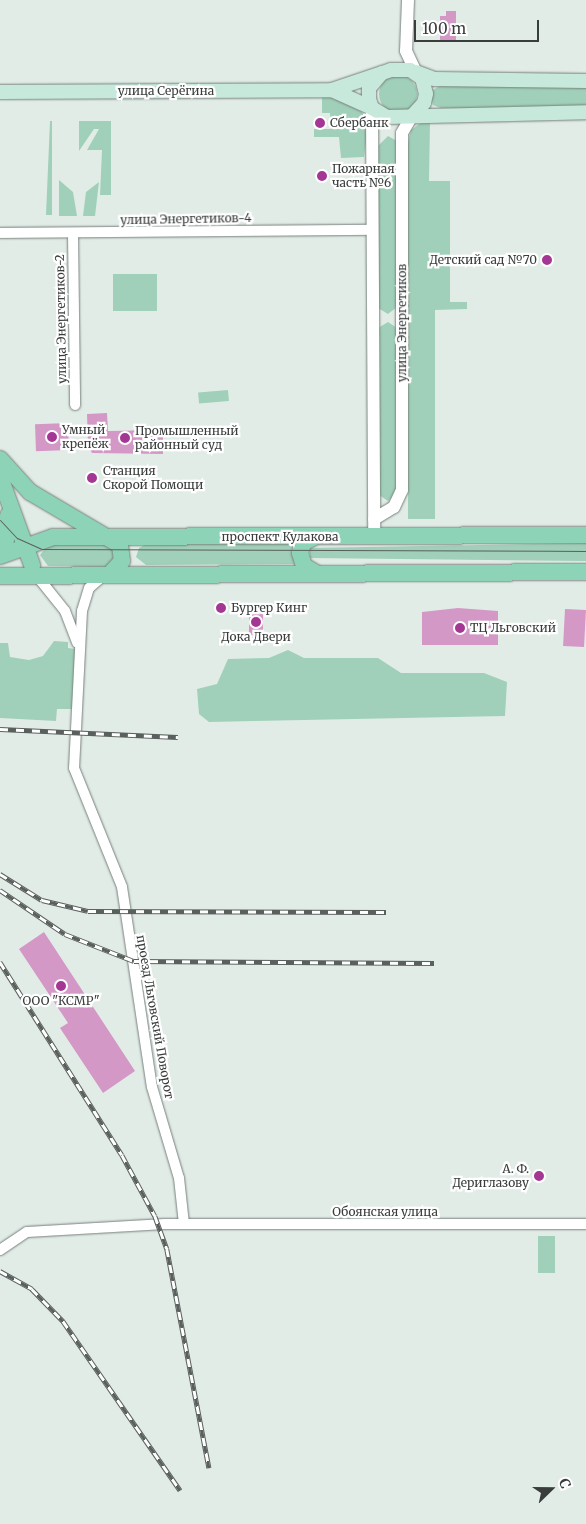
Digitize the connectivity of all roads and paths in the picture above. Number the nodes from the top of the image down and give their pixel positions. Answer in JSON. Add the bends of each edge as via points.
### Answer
{"nodes":[{"id":1,"x":408,"y":0,"type":"edge"},
{"id":2,"x":406,"y":51,"type":"junction"},
{"id":3,"x":416,"y":72,"type":"junction"},
{"id":4,"x":382,"y":73,"type":"junction"},
{"id":5,"x":586,"y":81,"type":"edge"},
{"id":6,"x":332,"y":90,"type":"junction"},
{"id":7,"x":0,"y":92,"type":"edge"},
{"id":8,"x":372,"y":108,"type":"junction"},
{"id":9,"x":586,"y":112,"type":"edge"},
{"id":10,"x":412,"y":116,"type":"junction"},
{"id":11,"x":372,"y":230,"type":"junction"},
{"id":12,"x":73,"y":233,"type":"junction"},
{"id":13,"x":0,"y":234,"type":"edge"},
{"id":14,"x":75,"y":405,"type":"dead end"},
{"id":15,"x":0,"y":459,"type":"edge"},
{"id":16,"x":2,"y":481,"type":"edge"},
{"id":17,"x":374,"y":519,"type":"junction"},
{"id":18,"x":586,"y":535,"type":"edge"},
{"id":19,"x":316,"y":536,"type":"junction"},
{"id":20,"x":53,"y":537,"type":"junction"},
{"id":21,"x":109,"y":537,"type":"junction"},
{"id":22,"x":374,"y":537,"type":"junction"},
{"id":23,"x":23,"y":546,"type":"junction"},
{"id":24,"x":0,"y":550,"type":"edge"},
{"id":25,"x":0,"y":556,"type":"edge"},
{"id":26,"x":35,"y":571,"type":"junction"},
{"id":27,"x":586,"y":572,"type":"edge"},
{"id":28,"x":316,"y":573,"type":"junction"},
{"id":29,"x":110,"y":574,"type":"junction"},
{"id":30,"x":0,"y":576,"type":"edge"},
{"id":31,"x":80,"y":655,"type":"junction"},
{"id":32,"x":184,"y":1224,"type":"junction"},
{"id":33,"x":586,"y":1224,"type":"edge"},
{"id":34,"x":0,"y":1250,"type":"edge"}],
"edges":[{"from":1,"to":2,"type":"street"},
{"from":2,"to":3,"type":"street"},
{"from":2,"to":4,"type":"street","via":[[399,62]]},
{"from":3,"to":4,"type":"main road","via":[[401,69]]},
{"from":3,"to":5,"type":"main road","via":[[434,79]]},
{"from":3,"to":10,"type":"main road","via":[[426,94],[424,103]]},
{"from":4,"to":6,"type":"main road"},
{"from":4,"to":8,"type":"main road","via":[[369,88]]},
{"from":6,"to":7,"type":"main road","name":"улица Серёгина"},
{"from":6,"to":8,"type":"main road"},
{"from":8,"to":10,"type":"main road","via":[[387,117]]},
{"from":8,"to":11,"type":"street"},
{"from":9,"to":10,"type":"main road"},
{"from":10,"to":17,"type":"street","name":"улица Энергетиков","via":[[402,133],[402,490],[394,507]]},
{"from":11,"to":12,"type":"street","name":"улица Энергетиков-4"},
{"from":11,"to":17,"type":"street"},
{"from":12,"to":13,"type":"street","name":"улица Энергетиков-4"},
{"from":12,"to":14,"type":"street","name":"улица Энергетиков-2"},
{"from":15,"to":21,"type":"main road","name":"проспект Кулакова","via":[[30,492]]},
{"from":16,"to":23,"type":"main road"},
{"from":16,"to":24,"type":"main road","via":[[9,528]]},
{"from":17,"to":22,"type":"street"},
{"from":18,"to":22,"type":"main road","name":"проспект Кулакова"},
{"from":19,"to":21,"type":"main road","name":"проспект Кулакова"},
{"from":19,"to":22,"type":"main road","name":"проспект Кулакова"},
{"from":19,"to":28,"type":"main road","via":[[303,543],[300,552],[304,566]]},
{"from":20,"to":21,"type":"main road"},
{"from":20,"to":23,"type":"main road"},
{"from":20,"to":26,"type":"main road","via":[[35,546]]},
{"from":21,"to":29,"type":"main road","via":[[120,545],[123,555],[120,567]]},
{"from":23,"to":25,"type":"main road"},
{"from":23,"to":26,"type":"main road"},
{"from":26,"to":29,"type":"main road"},
{"from":26,"to":30,"type":"main road"},
{"from":26,"to":31,"type":"street","via":[[65,611]]},
{"from":27,"to":28,"type":"main road"},
{"from":28,"to":29,"type":"main road"},
{"from":29,"to":31,"type":"street","name":"проезд Льговский Поворот","via":[[96,580],[84,598]]},
{"from":31,"to":32,"type":"street","name":"проезд Льговский Поворот","via":[[74,768],[122,887],[152,1087],[179,1178]]},
{"from":32,"to":33,"type":"street","name":"Обоянская улица"},
{"from":32,"to":34,"type":"street","via":[[28,1232]]}]}
